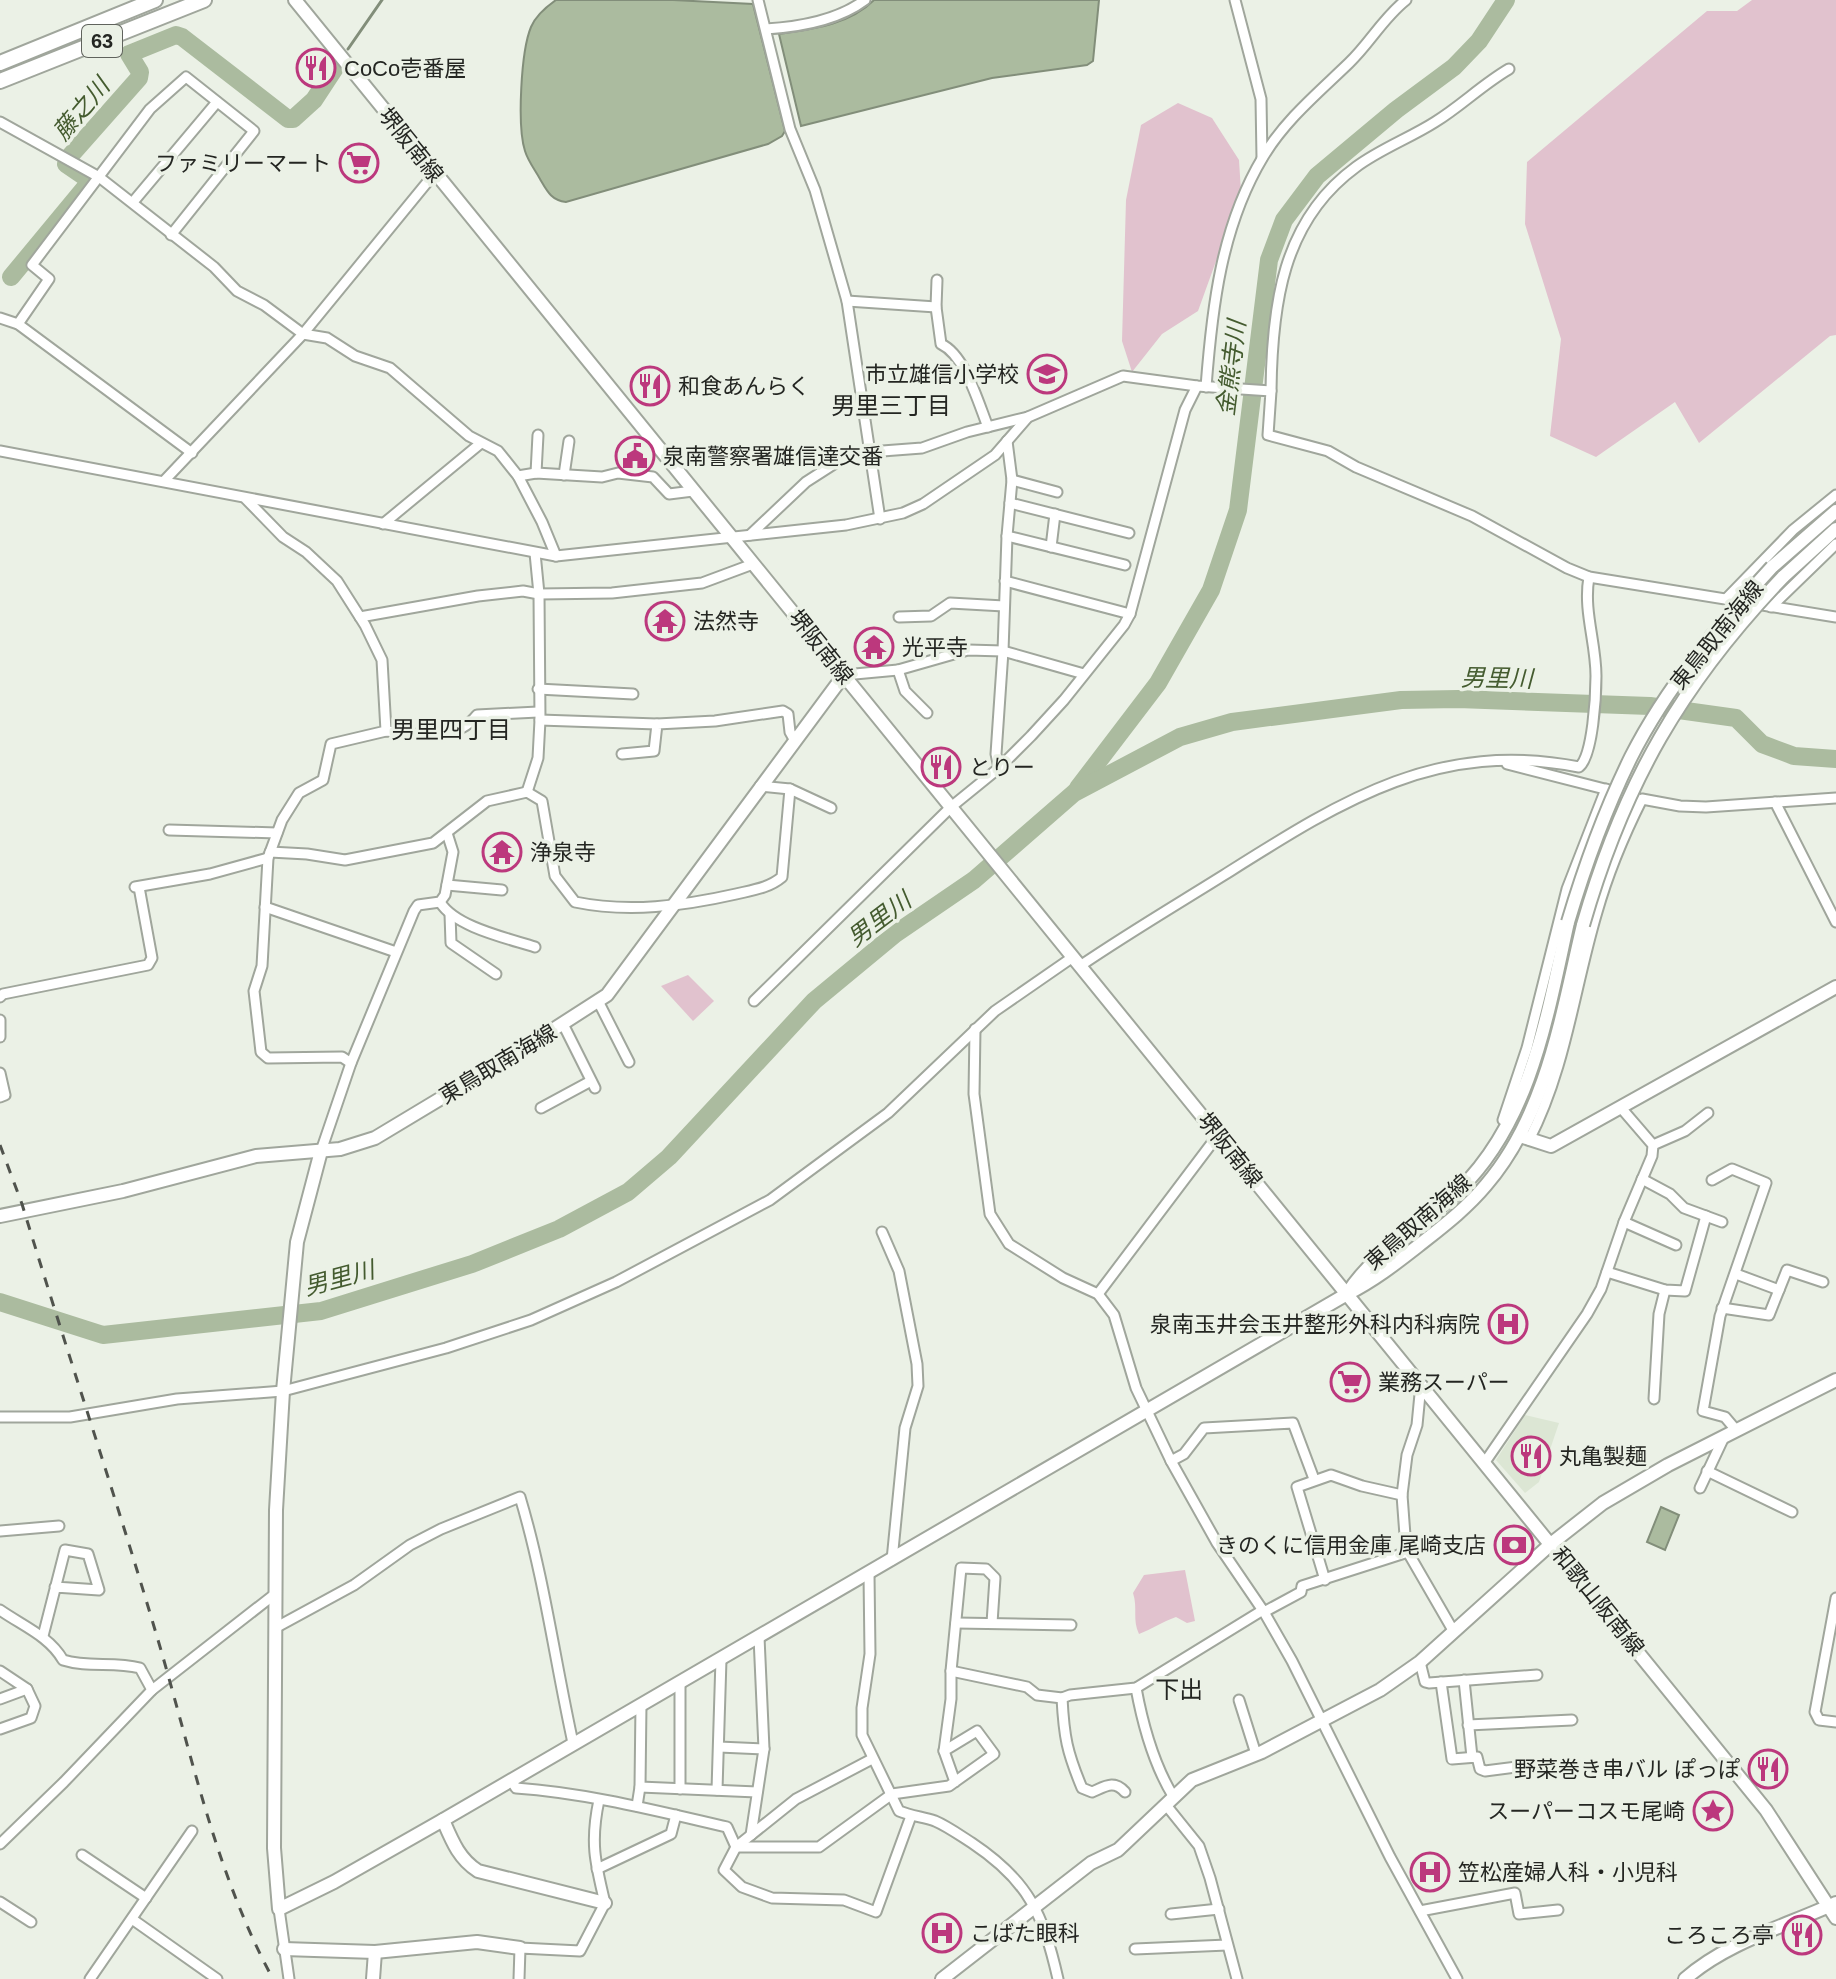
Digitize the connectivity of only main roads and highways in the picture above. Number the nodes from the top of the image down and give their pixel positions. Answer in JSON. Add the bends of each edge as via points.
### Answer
{"nodes":[{"id":1,"x":155,"y":0,"type":"edge"},
{"id":2,"x":204,"y":0,"type":"edge"},
{"id":3,"x":295,"y":0,"type":"edge"},
{"id":4,"x":0,"y":63,"type":"edge"},
{"id":5,"x":0,"y":81,"type":"edge"},
{"id":6,"x":1836,"y":511,"type":"edge"},
{"id":7,"x":1836,"y":529,"type":"edge"},
{"id":8,"x":844,"y":675,"type":"junction"},
{"id":9,"x":1836,"y":987,"type":"edge"},
{"id":10,"x":1524,"y":1138,"type":"junction"},
{"id":11,"x":321,"y":1151,"type":"junction"},
{"id":12,"x":0,"y":1216,"type":"edge"},
{"id":13,"x":1347,"y":1294,"type":"junction"},
{"id":14,"x":1836,"y":1380,"type":"edge"},
{"id":15,"x":1552,"y":1543,"type":"junction"},
{"id":16,"x":443,"y":1820,"type":"junction"},
{"id":17,"x":605,"y":1903,"type":"road end"},
{"id":18,"x":1833,"y":1904,"type":"edge"},
{"id":19,"x":1836,"y":1918,"type":"edge"},
{"id":20,"x":520,"y":1948,"type":"road end"},
{"id":21,"x":284,"y":1949,"type":"road end"},
{"id":22,"x":375,"y":1952,"type":"junction"},
{"id":23,"x":373,"y":1979,"type":"edge"},
{"id":24,"x":942,"y":1979,"type":"edge"},
{"id":25,"x":1685,"y":1979,"type":"edge"}],
"edges":[{"from":1,"to":4,"type":"main road","number":"63"},
{"from":2,"to":5,"type":"main road","number":"63"},
{"from":3,"to":8,"type":"main road","name":"堺阪南線"},
{"from":6,"to":13,"type":"main road","name":"東鳥取南海線","bridge":true,"via":[[1772,567],[1692,660],[1632,755],[1597,834],[1568,922],[1534,1061],[1513,1113],[1477,1172],[1361,1272]]},
{"from":7,"to":10,"type":"main road","name":"東鳥取南海線","bridge":true,"via":[[1744,618],[1665,726],[1610,839]]},
{"from":8,"to":11,"type":"main road","name":"東鳥取南海線","via":[[612,990],[375,1138]]},
{"from":8,"to":13,"type":"main road","name":"堺阪南線"},
{"from":9,"to":10,"type":"main road","via":[[1551,1146]]},
{"from":10,"to":13,"type":"main road","name":"東鳥取南海線","via":[[1451,1221],[1370,1283]]},
{"from":11,"to":12,"type":"main road","name":"東鳥取南海線","via":[[256,1156]]},
{"from":11,"to":16,"type":"main road","via":[[297,1242],[276,1510],[274,1848],[279,1909]]},
{"from":13,"to":15,"type":"main road","name":"和歌山阪南線"},
{"from":13,"to":16,"type":"main road"},
{"from":14,"to":15,"type":"main road","via":[[1603,1503]]},
{"from":15,"to":18,"type":"main road","name":"和歌山阪南線","via":[[1766,1810]]},
{"from":15,"to":24,"type":"main road","via":[[1420,1662],[1380,1690],[1256,1754],[1192,1780],[1118,1850],[1091,1863]]},
{"from":16,"to":17,"type":"main road","via":[[456,1850],[478,1871]]},
{"from":18,"to":19,"type":"main road","name":"和歌山阪南線"},
{"from":18,"to":25,"type":"main road","via":[[1741,1945]]},
{"from":20,"to":22,"type":"main road","via":[[477,1942]]},
{"from":21,"to":22,"type":"main road"},
{"from":22,"to":23,"type":"main road"}]}
